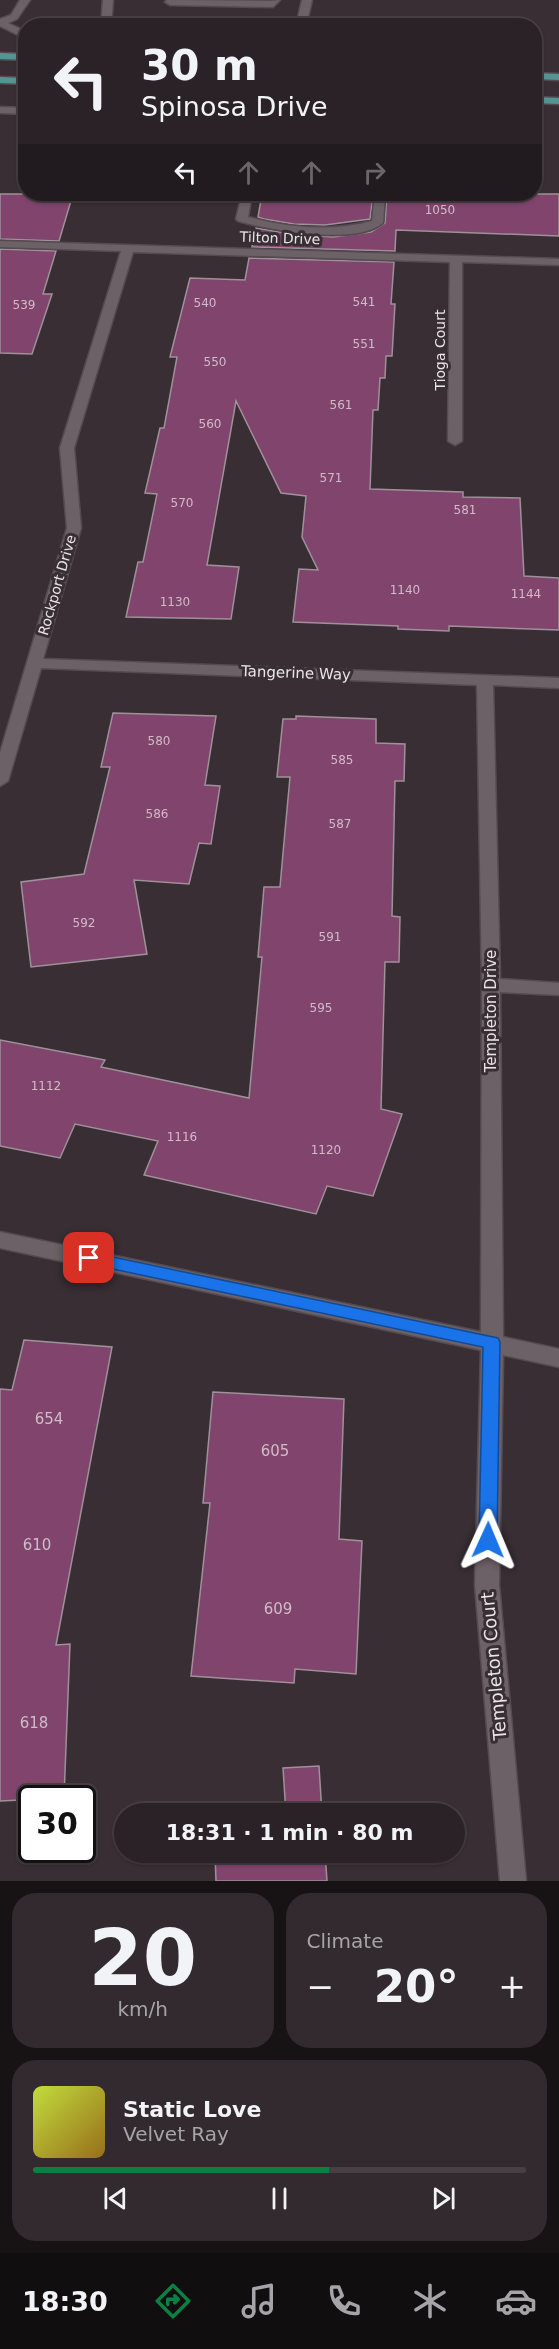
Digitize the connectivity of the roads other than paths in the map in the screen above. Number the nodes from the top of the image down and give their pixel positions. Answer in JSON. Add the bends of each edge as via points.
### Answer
{"nodes":[{"id":1,"x":25,"y":0,"type":"edge"},
{"id":2,"x":108,"y":0,"type":"edge"},
{"id":3,"x":274,"y":0,"type":"edge"},
{"id":4,"x":307,"y":0,"type":"edge"},
{"id":5,"x":170,"y":2,"type":"dead end"},
{"id":6,"x":105,"y":18,"type":"edge"},
{"id":7,"x":303,"y":18,"type":"edge"},
{"id":8,"x":1,"y":22,"type":"edge"},
{"id":9,"x":18,"y":33,"type":"edge"},
{"id":10,"x":0,"y":56,"type":"edge"},
{"id":11,"x":18,"y":57,"type":"edge"},
{"id":12,"x":542,"y":76,"type":"edge"},
{"id":13,"x":559,"y":77,"type":"edge"},
{"id":14,"x":0,"y":80,"type":"edge"},
{"id":15,"x":18,"y":81,"type":"edge"},
{"id":16,"x":542,"y":100,"type":"edge"},
{"id":17,"x":559,"y":101,"type":"edge"},
{"id":18,"x":0,"y":110,"type":"edge"},
{"id":19,"x":18,"y":111,"type":"edge"},
{"id":20,"x":246,"y":201,"type":"edge"},
{"id":21,"x":379,"y":201,"type":"edge"},
{"id":22,"x":239,"y":236,"type":"junction"},
{"id":23,"x":0,"y":244,"type":"edge"},
{"id":24,"x":128,"y":248,"type":"junction"},
{"id":25,"x":456,"y":259,"type":"junction"},
{"id":26,"x":559,"y":262,"type":"edge"},
{"id":27,"x":455,"y":441,"type":"dead end"},
{"id":28,"x":34,"y":663,"type":"junction"},
{"id":29,"x":485,"y":680,"type":"junction"},
{"id":30,"x":559,"y":683,"type":"edge"},
{"id":31,"x":0,"y":781,"type":"edge"},
{"id":32,"x":491,"y":985,"type":"junction"},
{"id":33,"x":559,"y":989,"type":"edge"},
{"id":34,"x":0,"y":1240,"type":"edge"},
{"id":35,"x":492,"y":1342,"type":"junction"},
{"id":36,"x":559,"y":1358,"type":"edge"},
{"id":37,"x":513,"y":1881,"type":"edge"}],
"edges":[{"from":1,"to":8,"type":"street","via":[[14,17]]},
{"from":2,"to":6,"type":"street"},
{"from":3,"to":5,"type":"street","via":[[273,4]]},
{"from":4,"to":7,"type":"street"},
{"from":8,"to":9,"type":"street"},
{"from":10,"to":11,"type":"main road"},
{"from":12,"to":13,"type":"main road"},
{"from":14,"to":15,"type":"main road"},
{"from":16,"to":17,"type":"main road"},
{"from":18,"to":19,"type":"street"},
{"from":20,"to":22,"type":"street"},
{"from":21,"to":22,"type":"street","via":[[377,223],[362,228],[315,231],[257,224]]},
{"from":22,"to":24,"type":"street","name":"Tilton Drive"},
{"from":22,"to":25,"type":"street","name":"Tilton Drive"},
{"from":23,"to":24,"type":"street","name":"Tilton Drive"},
{"from":24,"to":28,"type":"street","name":"Rockport Drive","via":[[67,448],[74,528]]},
{"from":25,"to":26,"type":"street","name":"Tilton Drive"},
{"from":25,"to":27,"type":"street","name":"Tioga Court"},
{"from":28,"to":29,"type":"street","name":"Tangerine Way"},
{"from":28,"to":31,"type":"street","name":"Rockport Drive"},
{"from":29,"to":30,"type":"street","name":"Tangerine Way"},
{"from":29,"to":32,"type":"street","name":"Templeton Drive"},
{"from":32,"to":33,"type":"street"},
{"from":32,"to":35,"type":"street","name":"Templeton Drive"},
{"from":34,"to":35,"type":"street"},
{"from":35,"to":36,"type":"street"},
{"from":35,"to":37,"type":"street","name":"Templeton Court","via":[[487,1585]]}]}
